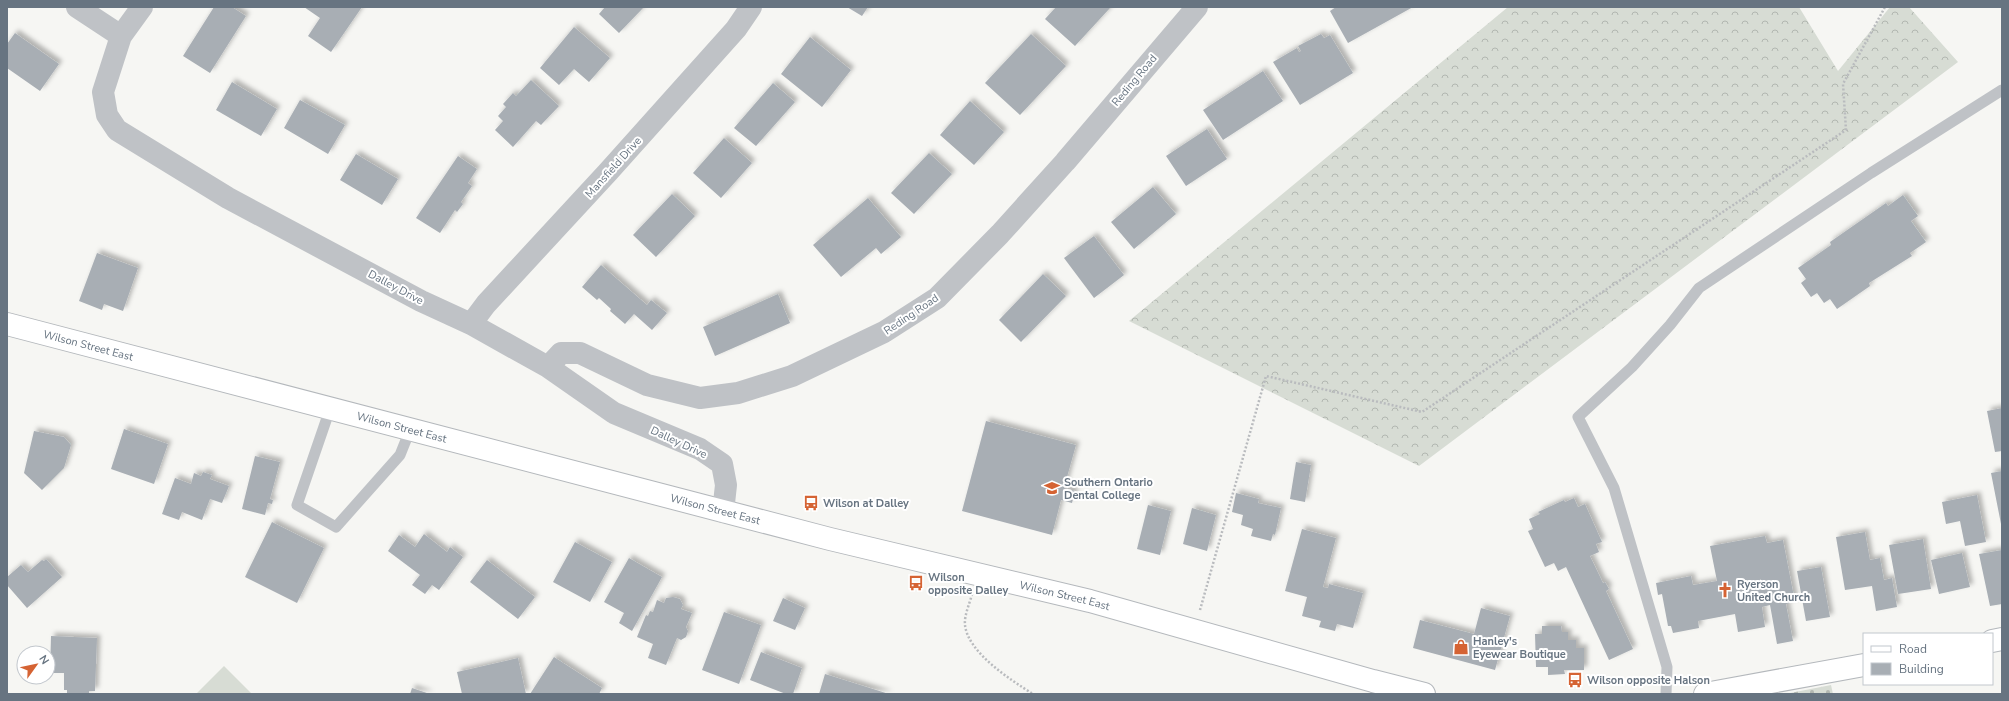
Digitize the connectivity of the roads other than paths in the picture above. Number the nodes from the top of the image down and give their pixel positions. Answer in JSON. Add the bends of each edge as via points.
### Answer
{"nodes":[{"id":1,"x":76,"y":7,"type":"edge"},
{"id":2,"x":142,"y":7,"type":"edge"},
{"id":3,"x":751,"y":7,"type":"edge"},
{"id":4,"x":1197,"y":7,"type":"edge"},
{"id":5,"x":121,"y":36,"type":"junction"},
{"id":6,"x":2002,"y":90,"type":"edge"},
{"id":7,"x":7,"y":324,"type":"edge"},
{"id":8,"x":471,"y":324,"type":"junction"},
{"id":9,"x":548,"y":367,"type":"junction"},
{"id":10,"x":330,"y":409,"type":"junction"},
{"id":11,"x":410,"y":430,"type":"junction"},
{"id":12,"x":723,"y":512,"type":"junction"},
{"id":13,"x":1863,"y":665,"type":"edge"},
{"id":14,"x":1424,"y":694,"type":"edge"},
{"id":15,"x":1666,"y":694,"type":"edge"},
{"id":16,"x":1705,"y":694,"type":"edge"}],
"edges":[{"from":1,"to":5,"type":"street"},
{"from":2,"to":5,"type":"street","name":"Dalley Drive"},
{"from":3,"to":8,"type":"street","name":"Mansfield Drive","via":[[736,29],[486,304]]},
{"from":4,"to":9,"type":"street","name":"Reding Road","via":[[1000,234],[937,298],[884,332],[792,376],[738,393],[700,398],[647,385],[580,353],[561,353]]},
{"from":5,"to":8,"type":"street","name":"Dalley Drive","via":[[103,92],[107,116],[117,130],[228,198],[422,301]]},
{"from":6,"to":15,"type":"lane","via":[[1871,173],[1699,288],[1632,367],[1578,417],[1614,488],[1667,667]]},
{"from":7,"to":10,"type":"main road","name":"Wilson Street East"},
{"from":8,"to":9,"type":"street","name":"Dalley Drive"},
{"from":9,"to":12,"type":"street","name":"Dalley Drive","via":[[614,413],[700,449],[722,464],[726,485]]},
{"from":10,"to":11,"type":"main road","name":"Wilson Street East"},
{"from":10,"to":11,"type":"lane","via":[[297,504],[336,527],[400,455]]},
{"from":11,"to":12,"type":"main road","name":"Wilson Street East"},
{"from":12,"to":14,"type":"main road","name":"Wilson Street East","via":[[1090,601]]},
{"from":13,"to":16,"type":"main road"}]}
